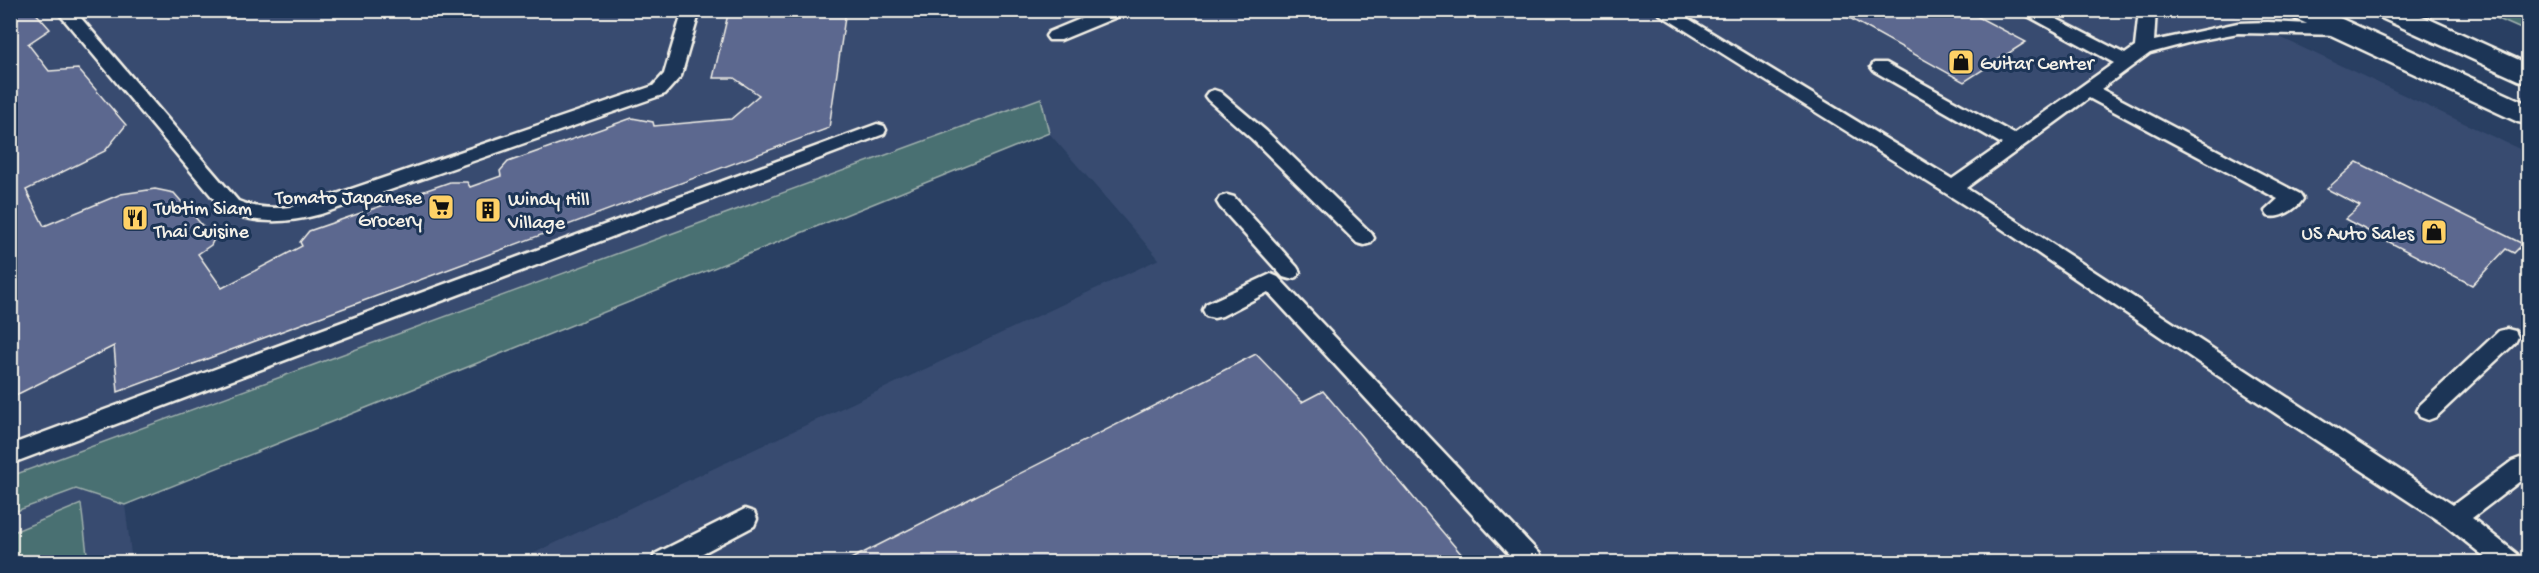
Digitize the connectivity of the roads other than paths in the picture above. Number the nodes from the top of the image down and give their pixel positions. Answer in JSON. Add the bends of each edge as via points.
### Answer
{"nodes":[{"id":1,"x":64,"y":10,"type":"edge"},
{"id":2,"x":692,"y":10,"type":"edge"},
{"id":3,"x":1118,"y":10,"type":"edge"},
{"id":4,"x":1661,"y":10,"type":"edge"},
{"id":5,"x":2025,"y":10,"type":"edge"},
{"id":6,"x":2148,"y":10,"type":"edge"},
{"id":7,"x":2299,"y":10,"type":"edge"},
{"id":8,"x":2386,"y":10,"type":"edge"},
{"id":9,"x":2344,"y":30,"type":"junction"},
{"id":10,"x":1055,"y":36,"type":"dead end"},
{"id":11,"x":2144,"y":49,"type":"junction"},
{"id":12,"x":2126,"y":62,"type":"junction"},
{"id":13,"x":1880,"y":67,"type":"dead end"},
{"id":14,"x":2529,"y":74,"type":"edge"},
{"id":15,"x":2088,"y":90,"type":"junction"},
{"id":16,"x":1214,"y":96,"type":"dead end"},
{"id":17,"x":2529,"y":115,"type":"edge"},
{"id":18,"x":877,"y":130,"type":"dead end"},
{"id":19,"x":2015,"y":143,"type":"junction"},
{"id":20,"x":1952,"y":189,"type":"junction"},
{"id":21,"x":1227,"y":202,"type":"dead end"},
{"id":22,"x":2275,"y":211,"type":"dead end"},
{"id":23,"x":1364,"y":238,"type":"dead end"},
{"id":24,"x":1290,"y":272,"type":"dead end"},
{"id":25,"x":1214,"y":310,"type":"dead end"},
{"id":26,"x":2507,"y":338,"type":"dead end"},
{"id":27,"x":2428,"y":411,"type":"dead end"},
{"id":28,"x":10,"y":455,"type":"edge"},
{"id":29,"x":2520,"y":468,"type":"dead end"},
{"id":30,"x":2454,"y":518,"type":"junction"},
{"id":31,"x":745,"y":519,"type":"dead end"},
{"id":32,"x":664,"y":562,"type":"edge"},
{"id":33,"x":1531,"y":562,"type":"edge"},
{"id":34,"x":2508,"y":562,"type":"edge"}],
"edges":[{"from":1,"to":2,"type":"lane","via":[[231,206],[244,212],[282,216],[314,209],[659,90],[672,76]]},
{"from":3,"to":10,"type":"lane"},
{"from":4,"to":20,"type":"lane"},
{"from":5,"to":12,"type":"lane"},
{"from":6,"to":11,"type":"lane"},
{"from":7,"to":9,"type":"main road"},
{"from":8,"to":14,"type":"main road"},
{"from":9,"to":11,"type":"lane","via":[[2238,28]]},
{"from":9,"to":17,"type":"main road"},
{"from":11,"to":12,"type":"lane"},
{"from":12,"to":15,"type":"lane"},
{"from":13,"to":19,"type":"lane"},
{"from":15,"to":19,"type":"lane"},
{"from":15,"to":22,"type":"lane","via":[[2293,199]]},
{"from":16,"to":23,"type":"lane"},
{"from":18,"to":28,"type":"lane"},
{"from":19,"to":20,"type":"lane"},
{"from":20,"to":30,"type":"lane"},
{"from":21,"to":24,"type":"lane"},
{"from":25,"to":33,"type":"lane","via":[[1271,282]]},
{"from":26,"to":27,"type":"lane"},
{"from":29,"to":30,"type":"lane"},
{"from":30,"to":34,"type":"lane"},
{"from":31,"to":32,"type":"lane"}]}
